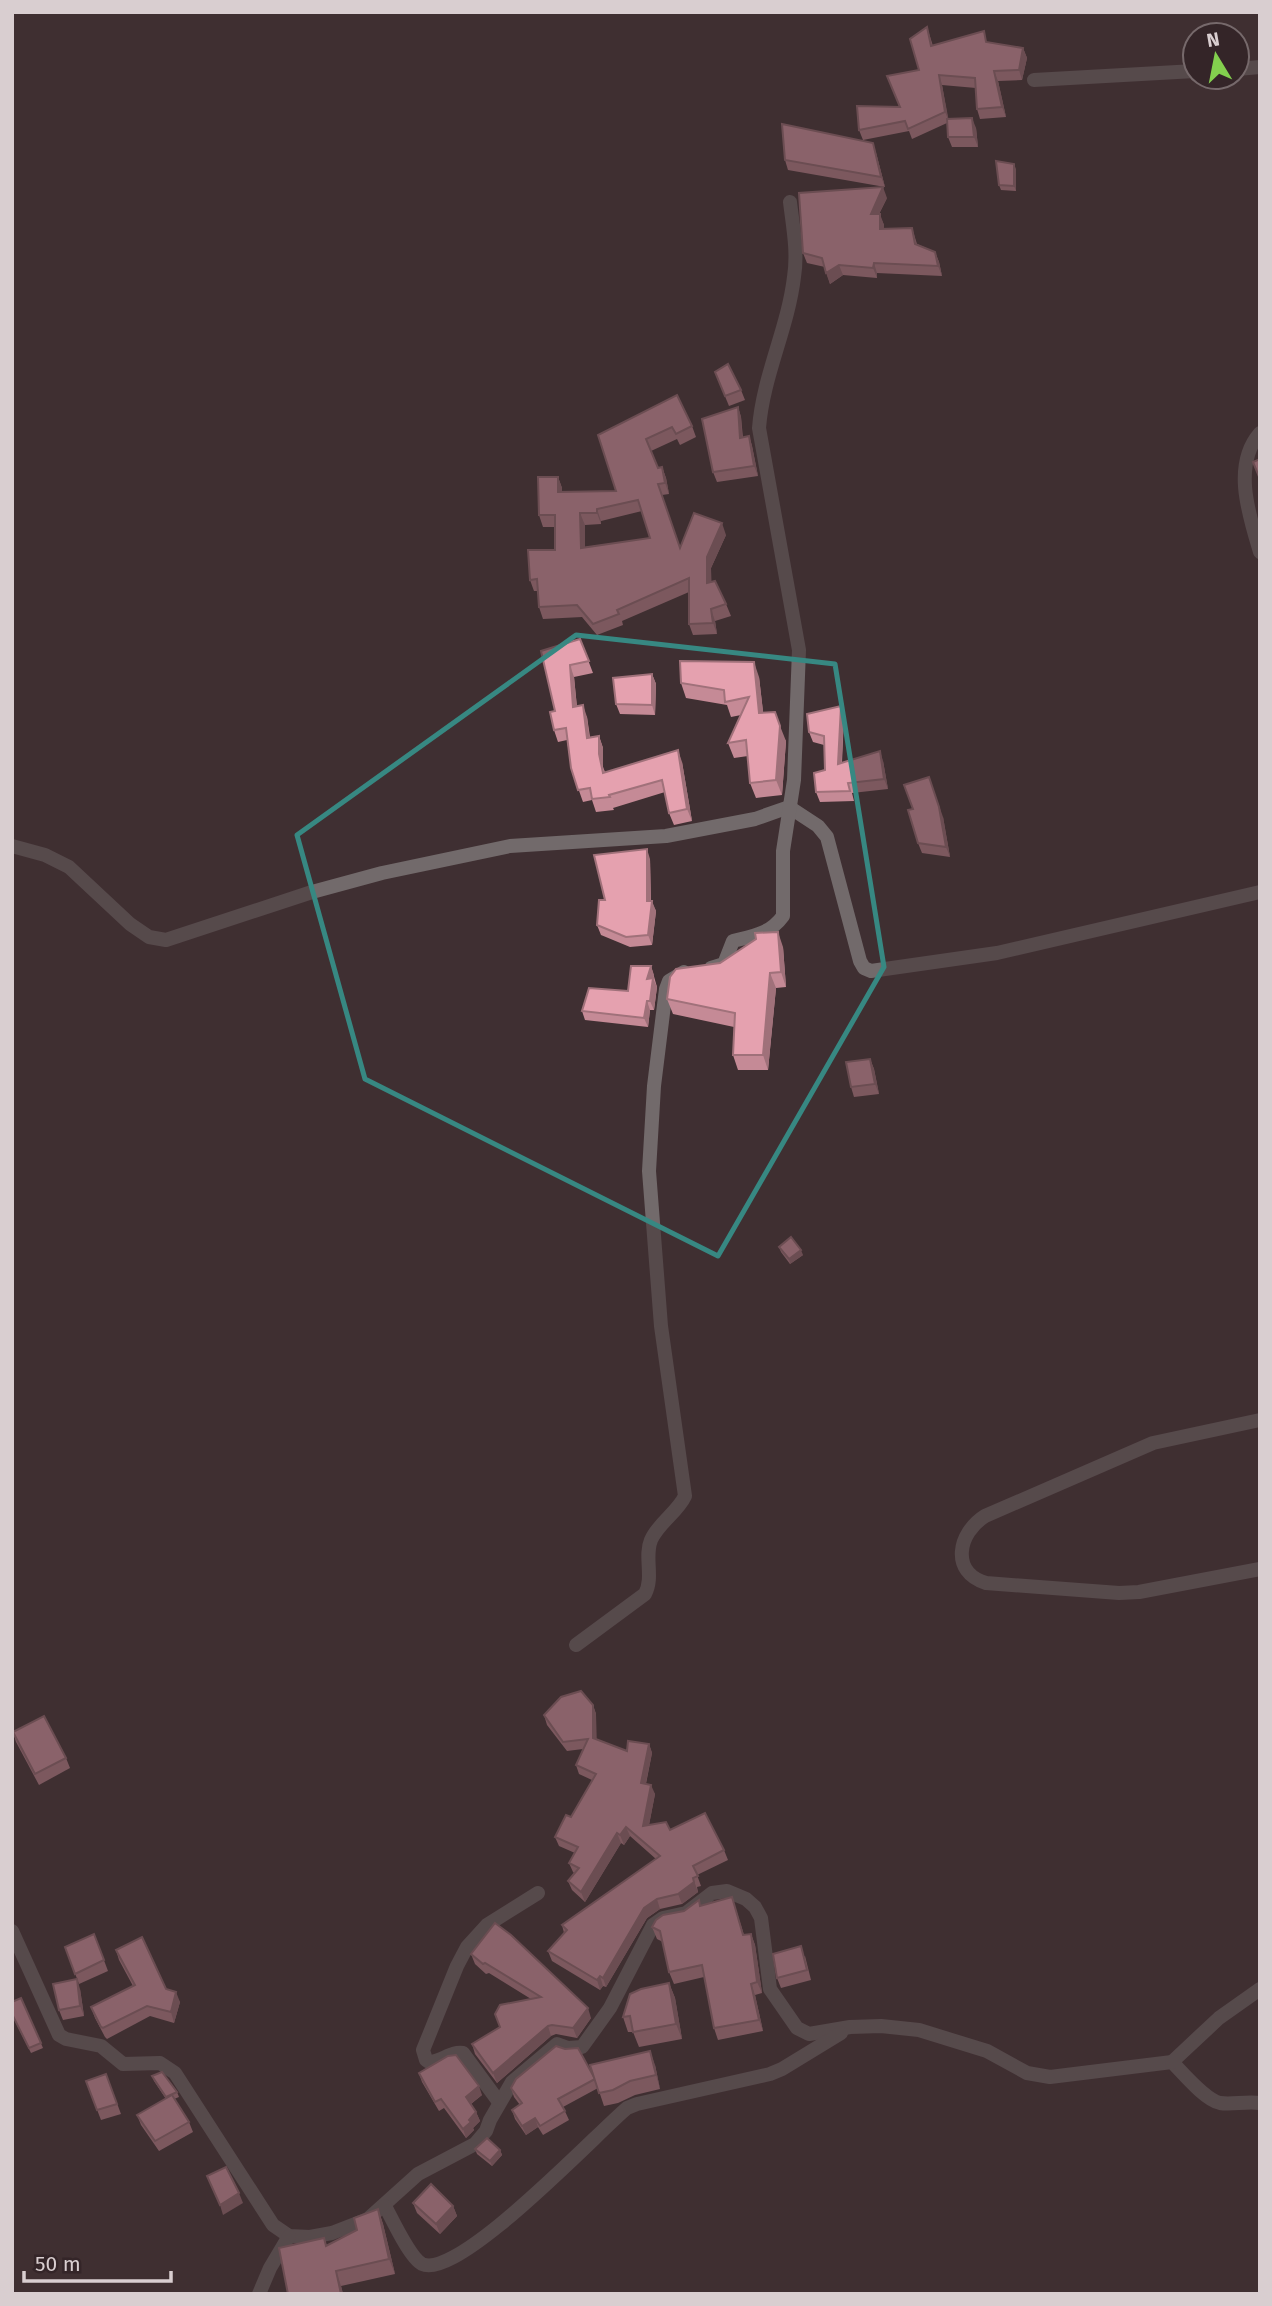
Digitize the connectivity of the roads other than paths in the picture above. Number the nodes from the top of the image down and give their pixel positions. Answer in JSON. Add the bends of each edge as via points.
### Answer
{"nodes":[{"id":1,"x":1181,"y":72,"type":"edge"},
{"id":2,"x":1034,"y":80,"type":"dead end"},
{"id":3,"x":790,"y":202,"type":"dead end"},
{"id":4,"x":1260,"y":433,"type":"edge"},
{"id":5,"x":1260,"y":552,"type":"edge"},
{"id":6,"x":789,"y":807,"type":"junction"},
{"id":7,"x":12,"y":846,"type":"edge"},
{"id":8,"x":1260,"y":892,"type":"edge"},
{"id":9,"x":1260,"y":1420,"type":"edge"},
{"id":10,"x":1260,"y":1569,"type":"edge"},
{"id":11,"x":576,"y":1645,"type":"dead end"},
{"id":12,"x":537,"y":1894,"type":"dead end"},
{"id":13,"x":12,"y":1931,"type":"edge"},
{"id":14,"x":1260,"y":1989,"type":"edge"},
{"id":15,"x":850,"y":2027,"type":"junction"},
{"id":16,"x":1172,"y":2062,"type":"junction"},
{"id":17,"x":499,"y":2102,"type":"junction"},
{"id":18,"x":1260,"y":2103,"type":"edge"},
{"id":19,"x":385,"y":2206,"type":"junction"},
{"id":20,"x":289,"y":2236,"type":"junction"},
{"id":21,"x":259,"y":2294,"type":"edge"}],
"edges":[{"from":1,"to":2,"type":"street"},
{"from":3,"to":6,"type":"street","via":[[794,280],[762,400],[759,428],[798,638]]},
{"from":4,"to":5,"type":"street","via":[[1246,456],[1245,480]]},
{"from":6,"to":7,"type":"street","via":[[755,819],[666,836],[510,846],[382,873],[312,891],[166,940],[149,937],[130,924],[69,867]]},
{"from":6,"to":8,"type":"street","via":[[827,837],[860,961],[871,971],[997,953]]},
{"from":6,"to":11,"type":"street","via":[[783,851],[783,916],[762,935],[733,942],[721,966],[687,971],[669,981],[666,989],[649,1171],[661,1326],[685,1496],[651,1540],[645,1594]]},
{"from":9,"to":10,"type":"street","via":[[1169,1438],[1128,1453],[985,1516],[968,1530],[961,1548],[966,1567],[977,1580],[1119,1594]]},
{"from":12,"to":17,"type":"street","via":[[487,1926],[467,1947],[423,2050],[429,2063],[463,2053]]},
{"from":13,"to":20,"type":"street","via":[[59,2035],[101,2046],[123,2064],[160,2063],[175,2073],[273,2225]]},
{"from":14,"to":16,"type":"street","via":[[1219,2018]]},
{"from":15,"to":16,"type":"street","via":[[919,2030],[987,2051],[1027,2073],[1050,2077]]},
{"from":15,"to":17,"type":"street","via":[[809,2034],[797,2028],[771,1989],[761,1918],[755,1907],[727,1891],[712,1893],[686,1913],[663,1917],[653,1925],[610,2008],[582,2048],[558,2044],[522,2071]]},
{"from":15,"to":19,"type":"street","via":[[770,2074],[627,2108],[513,2215],[438,2265],[416,2260]]},
{"from":16,"to":18,"type":"street","via":[[1218,2103]]},
{"from":17,"to":19,"type":"street","via":[[486,2132],[475,2144],[418,2174]]},
{"from":19,"to":20,"type":"street","via":[[368,2219],[332,2233]]},
{"from":20,"to":21,"type":"street"}]}
